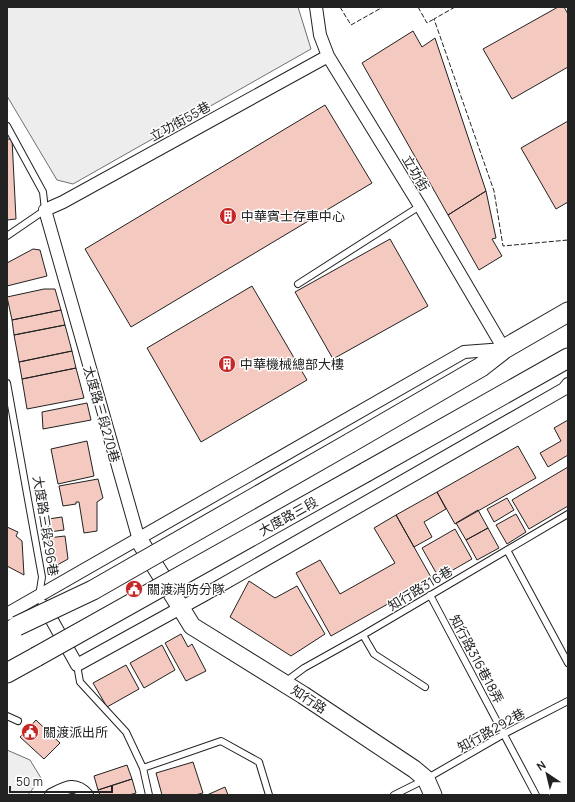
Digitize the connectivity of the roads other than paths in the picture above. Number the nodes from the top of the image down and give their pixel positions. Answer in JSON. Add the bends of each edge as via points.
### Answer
{"nodes":[{"id":1,"x":316,"y":7,"type":"edge"},
{"id":2,"x":328,"y":56,"type":"junction"},
{"id":3,"x":7,"y":126,"type":"edge"},
{"id":4,"x":420,"y":206,"type":"junction"},
{"id":5,"x":45,"y":210,"type":"junction"},
{"id":6,"x":7,"y":236,"type":"edge"},
{"id":7,"x":298,"y":284,"type":"dead end"},
{"id":8,"x":568,"y":312,"type":"edge"},
{"id":9,"x":504,"y":349,"type":"junction"},
{"id":10,"x":568,"y":358,"type":"edge"},
{"id":11,"x":7,"y":383,"type":"edge"},
{"id":12,"x":567,"y":387,"type":"edge"},
{"id":13,"x":568,"y":514,"type":"edge"},
{"id":14,"x":138,"y":540,"type":"junction"},
{"id":15,"x":507,"y":550,"type":"junction"},
{"id":16,"x":430,"y":595,"type":"junction"},
{"id":17,"x":39,"y":596,"type":"junction"},
{"id":18,"x":180,"y":608,"type":"junction"},
{"id":19,"x":10,"y":624,"type":"edge"},
{"id":20,"x":363,"y":635,"type":"junction"},
{"id":21,"x":568,"y":663,"type":"edge"},
{"id":22,"x":77,"y":666,"type":"junction"},
{"id":23,"x":7,"y":673,"type":"edge"},
{"id":24,"x":283,"y":683,"type":"junction"},
{"id":25,"x":425,"y":687,"type":"dead end"},
{"id":26,"x":568,"y":701,"type":"edge"},
{"id":27,"x":7,"y":716,"type":"edge"},
{"id":28,"x":18,"y":721,"type":"dead end"},
{"id":29,"x":504,"y":734,"type":"junction"},
{"id":30,"x":143,"y":768,"type":"junction"},
{"id":31,"x":426,"y":779,"type":"junction"},
{"id":32,"x":51,"y":795,"type":"edge"},
{"id":33,"x":87,"y":795,"type":"edge"},
{"id":34,"x":149,"y":795,"type":"edge"},
{"id":35,"x":269,"y":795,"type":"edge"},
{"id":36,"x":394,"y":795,"type":"edge"},
{"id":37,"x":433,"y":795,"type":"edge"},
{"id":38,"x":536,"y":795,"type":"edge"}],
"edges":[{"from":1,"to":2,"type":"street","name":"立功街","via":[[320,34]]},
{"from":2,"to":4,"type":"street","name":"立功街"},
{"from":2,"to":5,"type":"street","name":"立功街55巷"},
{"from":3,"to":5,"type":"lane","via":[[43,192]]},
{"from":4,"to":7,"type":"lane"},
{"from":4,"to":9,"type":"street","name":"立功街"},
{"from":5,"to":6,"type":"lane"},
{"from":5,"to":14,"type":"street","name":"大度路三段270巷"},
{"from":8,"to":9,"type":"main road"},
{"from":9,"to":14,"type":"street","via":[[464,352]]},
{"from":9,"to":19,"type":"main road","bridge":true,"via":[[481,367],[93,590]]},
{"from":10,"to":23,"type":"main road","name":"大度路三段","bridge":true},
{"from":11,"to":17,"type":"lane","name":"大度路三段296巷","via":[[42,576]]},
{"from":12,"to":18,"type":"street","name":"大度路三段"},
{"from":13,"to":15,"type":"lane","name":"知行路316巷"},
{"from":14,"to":17,"type":"street"},
{"from":14,"to":18,"type":"street","name":"大度路三段270巷"},
{"from":15,"to":16,"type":"lane","name":"知行路316巷"},
{"from":15,"to":21,"type":"lane"},
{"from":16,"to":20,"type":"lane","name":"知行路316巷"},
{"from":16,"to":29,"type":"lane","name":"知行路316巷18弄"},
{"from":17,"to":19,"type":"street"},
{"from":17,"to":22,"type":"street"},
{"from":18,"to":22,"type":"street","name":"大度路三段"},
{"from":18,"to":24,"type":"street","name":"知行路","via":[[192,626]]},
{"from":20,"to":24,"type":"lane","name":"知行路316巷","via":[[304,668]]},
{"from":20,"to":25,"type":"lane","via":[[374,654]]},
{"from":22,"to":30,"type":"lane","via":[[80,682],[126,732]]},
{"from":24,"to":31,"type":"street","name":"知行路"},
{"from":26,"to":29,"type":"lane","name":"知行路292巷"},
{"from":27,"to":28,"type":"lane"},
{"from":29,"to":31,"type":"lane","name":"知行路292巷"},
{"from":29,"to":38,"type":"lane","name":"知行路316巷18弄"},
{"from":30,"to":34,"type":"lane"},
{"from":30,"to":35,"type":"lane","via":[[221,741],[260,762]]},
{"from":31,"to":36,"type":"lane","name":"知行路292巷"},
{"from":31,"to":37,"type":"street"},
{"from":32,"to":33,"type":"street","via":[[71,786],[79,787]]}]}
